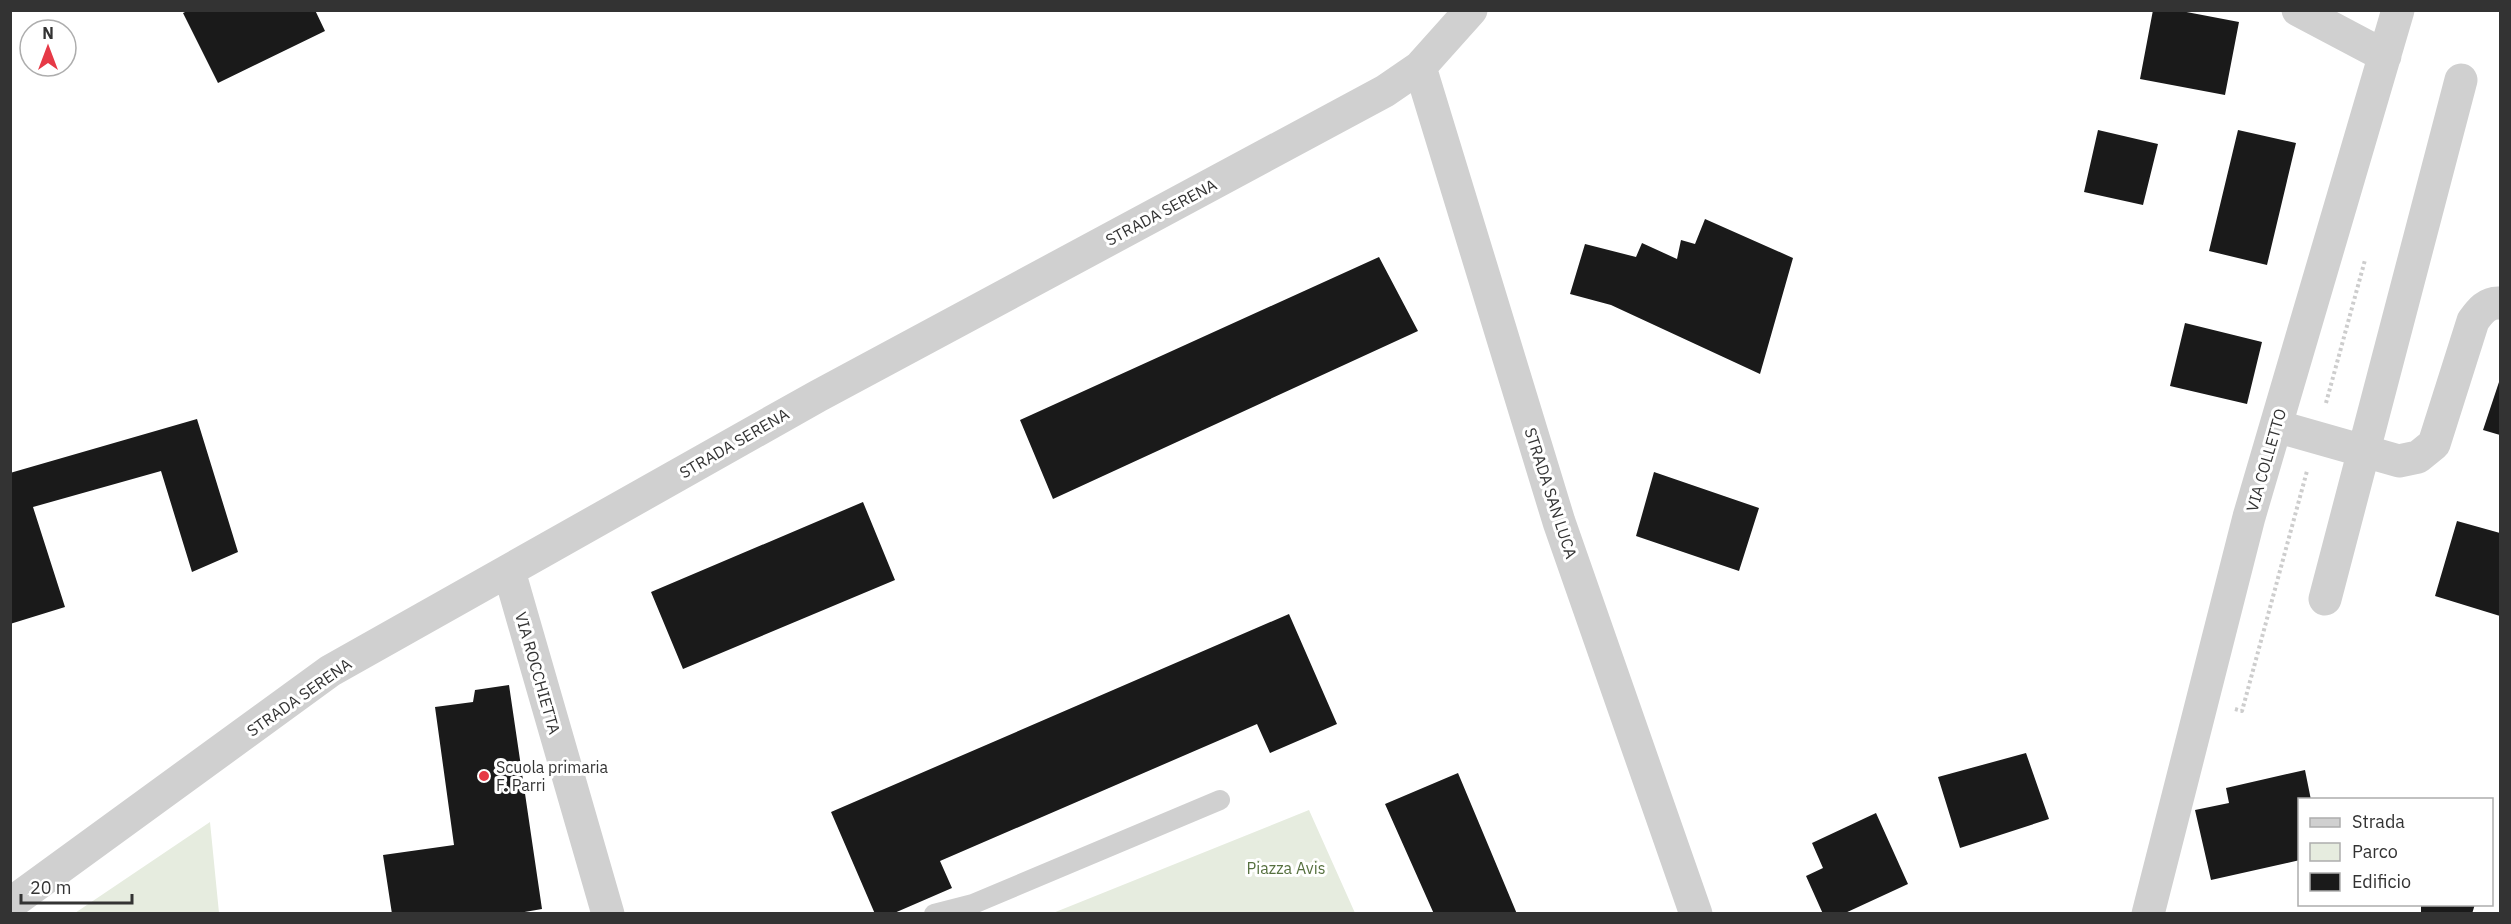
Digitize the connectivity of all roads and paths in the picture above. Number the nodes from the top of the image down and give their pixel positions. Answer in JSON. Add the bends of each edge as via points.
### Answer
{"nodes":[{"id":1,"x":1471,"y":10,"type":"edge"},
{"id":2,"x":2298,"y":10,"type":"edge"},
{"id":3,"x":2398,"y":10,"type":"edge"},
{"id":4,"x":2385,"y":56,"type":"junction"},
{"id":5,"x":1420,"y":68,"type":"junction"},
{"id":6,"x":2461,"y":80,"type":"dead end"},
{"id":7,"x":2500,"y":303,"type":"edge"},
{"id":8,"x":2276,"y":426,"type":"junction"},
{"id":9,"x":2362,"y":451,"type":"junction"},
{"id":10,"x":509,"y":571,"type":"junction"},
{"id":11,"x":2325,"y":599,"type":"dead end"},
{"id":12,"x":1220,"y":800,"type":"dead end"},
{"id":13,"x":10,"y":904,"type":"edge"},
{"id":14,"x":608,"y":914,"type":"edge"},
{"id":15,"x":934,"y":914,"type":"edge"},
{"id":16,"x":1696,"y":914,"type":"edge"},
{"id":17,"x":2148,"y":914,"type":"edge"}],
"edges":[{"from":1,"to":5,"type":"street","name":"STRADA SERENA"},
{"from":2,"to":4,"type":"street"},
{"from":3,"to":4,"type":"street","name":"VIA COLLETTO"},
{"from":4,"to":8,"type":"street","name":"VIA COLLETTO"},
{"from":5,"to":10,"type":"street","name":"STRADA SERENA","via":[[1385,92],[818,396]]},
{"from":5,"to":16,"type":"street","name":"STRADA SAN LUCA","via":[[1559,522]]},
{"from":6,"to":9,"type":"street"},
{"from":7,"to":9,"type":"street","via":[[2481,309],[2473,321],[2434,444],[2418,457],[2399,461]]},
{"from":8,"to":9,"type":"street"},
{"from":8,"to":17,"type":"street","name":"VIA COLLETTO","via":[[2249,517]]},
{"from":9,"to":11,"type":"street"},
{"from":10,"to":13,"type":"street","name":"STRADA SERENA","via":[[330,671]]},
{"from":10,"to":14,"type":"street","name":"VIA ROCCHIETTA"},
{"from":12,"to":15,"type":"lane","via":[[973,904]]}]}
